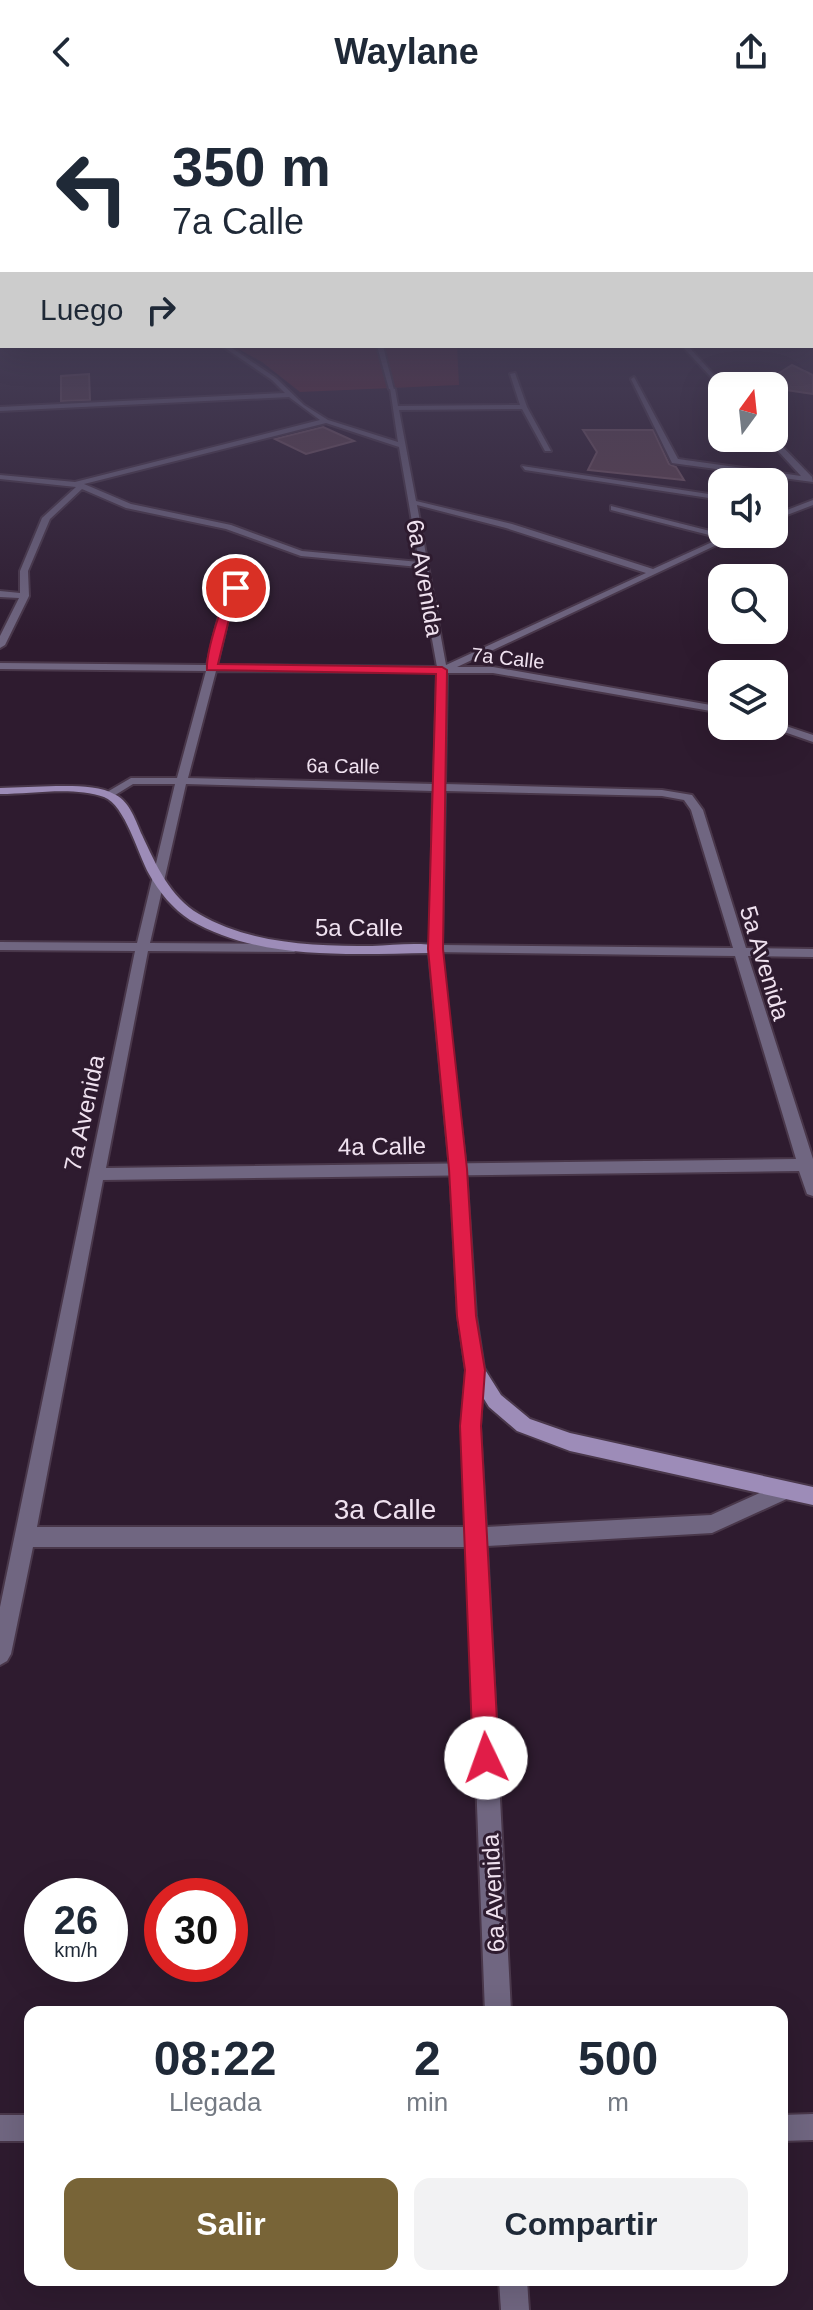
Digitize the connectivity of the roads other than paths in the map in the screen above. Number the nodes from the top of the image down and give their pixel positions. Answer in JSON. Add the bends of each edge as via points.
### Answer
{"nodes":[{"id":1,"x":276,"y":434,"type":"edge"},
{"id":2,"x":365,"y":434,"type":"edge"},
{"id":3,"x":400,"y":434,"type":"edge"},
{"id":4,"x":539,"y":434,"type":"edge"},
{"id":5,"x":661,"y":434,"type":"edge"},
{"id":6,"x":402,"y":446,"type":"junction"},
{"id":7,"x":548,"y":449,"type":"dead end"},
{"id":8,"x":783,"y":452,"type":"edge"},
{"id":9,"x":525,"y":468,"type":"dead end"},
{"id":10,"x":0,"y":477,"type":"edge"},
{"id":11,"x":811,"y":481,"type":"edge"},
{"id":12,"x":78,"y":485,"type":"junction"},
{"id":13,"x":708,"y":496,"type":"edge"},
{"id":14,"x":412,"y":502,"type":"junction"},
{"id":15,"x":813,"y":502,"type":"edge"},
{"id":16,"x":614,"y":508,"type":"dead end"},
{"id":17,"x":788,"y":508,"type":"edge"},
{"id":18,"x":796,"y":509,"type":"junction"},
{"id":19,"x":788,"y":512,"type":"edge"},
{"id":20,"x":708,"y":530,"type":"edge"},
{"id":21,"x":708,"y":546,"type":"edge"},
{"id":22,"x":423,"y":565,"type":"junction"},
{"id":23,"x":650,"y":571,"type":"junction"},
{"id":24,"x":236,"y":588,"type":"dead end"},
{"id":25,"x":0,"y":594,"type":"edge"},
{"id":26,"x":25,"y":596,"type":"junction"},
{"id":27,"x":0,"y":645,"type":"edge"},
{"id":28,"x":0,"y":666,"type":"edge"},
{"id":29,"x":211,"y":667,"type":"junction"},
{"id":30,"x":442,"y":670,"type":"junction"},
{"id":31,"x":708,"y":708,"type":"edge"},
{"id":32,"x":788,"y":730,"type":"edge"},
{"id":33,"x":813,"y":739,"type":"edge"},
{"id":34,"x":184,"y":781,"type":"junction"},
{"id":35,"x":437,"y":786,"type":"junction"},
{"id":36,"x":0,"y":791,"type":"edge"},
{"id":37,"x":108,"y":795,"type":"junction"},
{"id":38,"x":688,"y":797,"type":"joint"},
{"id":39,"x":158,"y":877,"type":"junction"},
{"id":40,"x":0,"y":946,"type":"edge"},
{"id":41,"x":145,"y":947,"type":"junction"},
{"id":42,"x":343,"y":949,"type":"junction"},
{"id":43,"x":435,"y":949,"type":"junction"},
{"id":44,"x":813,"y":953,"type":"edge"},
{"id":45,"x":739,"y":954,"type":"junction"},
{"id":46,"x":809,"y":1165,"type":"edge"},
{"id":47,"x":458,"y":1169,"type":"junction"},
{"id":48,"x":95,"y":1174,"type":"junction"},
{"id":49,"x":813,"y":1190,"type":"edge"},
{"id":50,"x":475,"y":1370,"type":"junction"},
{"id":51,"x":784,"y":1491,"type":"junction"},
{"id":52,"x":813,"y":1496,"type":"edge"},
{"id":53,"x":26,"y":1537,"type":"junction"},
{"id":54,"x":475,"y":1537,"type":"junction"},
{"id":55,"x":0,"y":1654,"type":"edge"},
{"id":56,"x":498,"y":2006,"type":"edge"},
{"id":57,"x":813,"y":2127,"type":"edge"},
{"id":58,"x":0,"y":2128,"type":"edge"},
{"id":59,"x":24,"y":2128,"type":"edge"},
{"id":60,"x":788,"y":2128,"type":"edge"},
{"id":61,"x":513,"y":2286,"type":"edge"},
{"id":62,"x":515,"y":2310,"type":"edge"}],
"edges":[{"from":1,"to":12,"type":"street"},
{"from":2,"to":6,"type":"street"},
{"from":3,"to":6,"type":"street","name":"6a Avenida"},
{"from":4,"to":7,"type":"street"},
{"from":5,"to":11,"type":"street","via":[[675,461]]},
{"from":6,"to":14,"type":"street","name":"6a Avenida"},
{"from":8,"to":11,"type":"street"},
{"from":9,"to":13,"type":"street"},
{"from":10,"to":12,"type":"street"},
{"from":12,"to":22,"type":"street","via":[[117,503],[228,527],[291,551]]},
{"from":12,"to":26,"type":"street","via":[[46,518],[24,571]]},
{"from":14,"to":22,"type":"street","name":"6a Avenida"},
{"from":14,"to":23,"type":"street"},
{"from":15,"to":18,"type":"street"},
{"from":16,"to":20,"type":"street"},
{"from":17,"to":18,"type":"street"},
{"from":18,"to":19,"type":"street"},
{"from":21,"to":23,"type":"street"},
{"from":22,"to":30,"type":"street","name":"6a Avenida"},
{"from":23,"to":30,"type":"street"},
{"from":24,"to":29,"type":"street","name":"7a Avenida"},
{"from":25,"to":26,"type":"street"},
{"from":26,"to":27,"type":"street"},
{"from":28,"to":29,"type":"street","name":"7a Calle"},
{"from":29,"to":30,"type":"street","name":"7a Calle"},
{"from":29,"to":34,"type":"street","name":"7a Avenida"},
{"from":30,"to":31,"type":"street","name":"7a Calle","via":[[493,670]]},
{"from":30,"to":35,"type":"street","name":"6a Avenida"},
{"from":32,"to":33,"type":"street"},
{"from":34,"to":35,"type":"street","name":"6a Calle"},
{"from":34,"to":37,"type":"street","name":"6a Calle","via":[[131,781]]},
{"from":34,"to":39,"type":"street","name":"7a Avenida"},
{"from":35,"to":38,"type":"street","name":"6a Calle"},
{"from":35,"to":43,"type":"street","name":"6a Avenida"},
{"from":36,"to":37,"type":"street","name":"6a Calle"},
{"from":37,"to":39,"type":"street","via":[[126,812]]},
{"from":38,"to":45,"type":"street","name":"5a Avenida","via":[[697,810]]},
{"from":39,"to":41,"type":"street","name":"7a Avenida"},
{"from":39,"to":42,"type":"street","via":[[187,912],[239,937]]},
{"from":40,"to":41,"type":"street","name":"5a Calle"},
{"from":41,"to":42,"type":"street","name":"5a Calle"},
{"from":41,"to":48,"type":"street","name":"7a Avenida"},
{"from":42,"to":43,"type":"street","name":"5a Calle"},
{"from":43,"to":45,"type":"street","name":"5a Calle"},
{"from":43,"to":47,"type":"street","name":"6a Avenida"},
{"from":44,"to":45,"type":"street","name":"5a Calle"},
{"from":45,"to":46,"type":"street","name":"5a Avenida"},
{"from":46,"to":47,"type":"street","name":"4a Calle"},
{"from":46,"to":49,"type":"street","name":"5a Avenida"},
{"from":47,"to":48,"type":"street","name":"4a Calle"},
{"from":47,"to":50,"type":"street","name":"6a Avenida"},
{"from":48,"to":53,"type":"street","name":"7a Avenida"},
{"from":50,"to":51,"type":"street","via":[[495,1401],[524,1425],[570,1442]]},
{"from":50,"to":54,"type":"street","name":"6a Avenida"},
{"from":51,"to":52,"type":"street"},
{"from":51,"to":54,"type":"street","name":"3a Calle","via":[[712,1524]]},
{"from":53,"to":54,"type":"street","name":"3a Calle"},
{"from":53,"to":55,"type":"street","name":"7a Avenida"},
{"from":54,"to":56,"type":"street","name":"6a Avenida"},
{"from":57,"to":60,"type":"street"},
{"from":58,"to":59,"type":"street"},
{"from":61,"to":62,"type":"street"}]}
